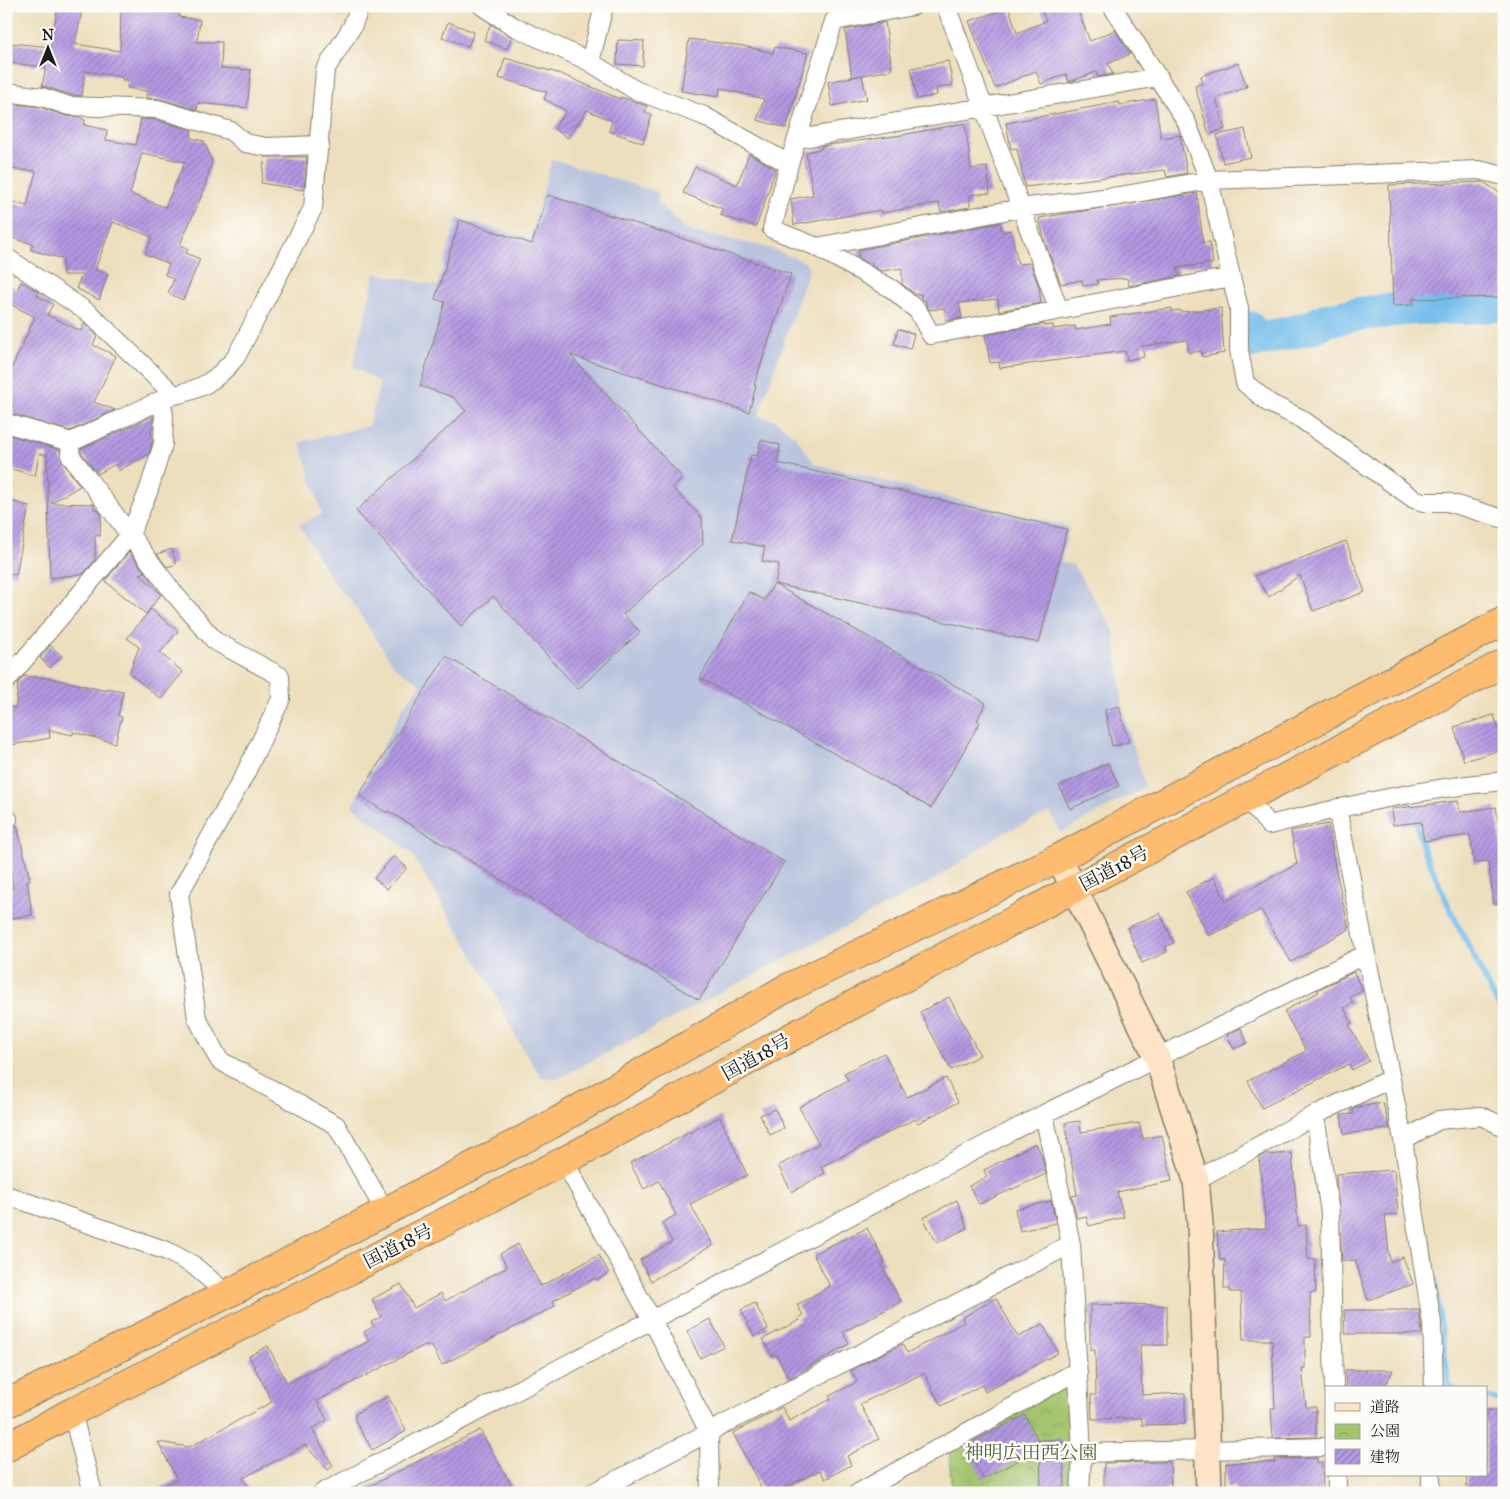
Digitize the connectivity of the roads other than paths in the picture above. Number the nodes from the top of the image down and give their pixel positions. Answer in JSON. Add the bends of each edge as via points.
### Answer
{"nodes":[{"id":1,"x":360,"y":6,"type":"edge"},
{"id":2,"x":482,"y":6,"type":"edge"},
{"id":3,"x":604,"y":6,"type":"edge"},
{"id":4,"x":913,"y":6,"type":"edge"},
{"id":5,"x":946,"y":6,"type":"edge"},
{"id":6,"x":1112,"y":6,"type":"edge"},
{"id":7,"x":590,"y":62,"type":"junction"},
{"id":8,"x":1159,"y":77,"type":"junction"},
{"id":9,"x":6,"y":92,"type":"edge"},
{"id":10,"x":984,"y":107,"type":"junction"},
{"id":11,"x":798,"y":139,"type":"junction"},
{"id":12,"x":320,"y":145,"type":"junction"},
{"id":13,"x":789,"y":164,"type":"junction"},
{"id":14,"x":1504,"y":176,"type":"edge"},
{"id":15,"x":1209,"y":180,"type":"junction"},
{"id":16,"x":1020,"y":208,"type":"junction"},
{"id":17,"x":817,"y":247,"type":"junction"},
{"id":18,"x":6,"y":257,"type":"edge"},
{"id":19,"x":1231,"y":277,"type":"junction"},
{"id":20,"x":1059,"y":310,"type":"junction"},
{"id":21,"x":166,"y":398,"type":"junction"},
{"id":22,"x":6,"y":423,"type":"edge"},
{"id":23,"x":71,"y":442,"type":"junction"},
{"id":24,"x":1504,"y":519,"type":"edge"},
{"id":25,"x":130,"y":535,"type":"junction"},
{"id":26,"x":1504,"y":621,"type":"edge"},
{"id":27,"x":1504,"y":663,"type":"edge"},
{"id":28,"x":6,"y":681,"type":"edge"},
{"id":29,"x":1504,"y":781,"type":"edge"},
{"id":30,"x":1246,"y":797,"type":"junction"},
{"id":31,"x":1337,"y":808,"type":"junction"},
{"id":32,"x":1059,"y":858,"type":"junction"},
{"id":33,"x":1073,"y":890,"type":"junction"},
{"id":34,"x":1366,"y":954,"type":"junction"},
{"id":35,"x":1157,"y":1057,"type":"junction"},
{"id":36,"x":1390,"y":1079,"type":"junction"},
{"id":37,"x":1044,"y":1114,"type":"junction"},
{"id":38,"x":1315,"y":1115,"type":"junction"},
{"id":39,"x":1504,"y":1127,"type":"edge"},
{"id":40,"x":1402,"y":1140,"type":"junction"},
{"id":41,"x":564,"y":1161,"type":"junction"},
{"id":42,"x":1196,"y":1180,"type":"junction"},
{"id":43,"x":6,"y":1195,"type":"edge"},
{"id":44,"x":385,"y":1212,"type":"junction"},
{"id":45,"x":1071,"y":1244,"type":"junction"},
{"id":46,"x":227,"y":1294,"type":"junction"},
{"id":47,"x":652,"y":1320,"type":"junction"},
{"id":48,"x":1077,"y":1370,"type":"junction"},
{"id":49,"x":1334,"y":1386,"type":"edge"},
{"id":50,"x":1434,"y":1386,"type":"edge"},
{"id":51,"x":6,"y":1404,"type":"edge"},
{"id":52,"x":72,"y":1412,"type":"junction"},
{"id":53,"x":709,"y":1432,"type":"junction"},
{"id":54,"x":1325,"y":1447,"type":"edge"},
{"id":55,"x":6,"y":1448,"type":"edge"},
{"id":56,"x":1208,"y":1449,"type":"junction"},
{"id":57,"x":1082,"y":1453,"type":"junction"},
{"id":58,"x":1337,"y":1476,"type":"edge"},
{"id":59,"x":1431,"y":1476,"type":"edge"},
{"id":60,"x":93,"y":1493,"type":"edge"},
{"id":61,"x":322,"y":1493,"type":"edge"},
{"id":62,"x":592,"y":1493,"type":"edge"},
{"id":63,"x":710,"y":1493,"type":"edge"},
{"id":64,"x":858,"y":1493,"type":"edge"},
{"id":65,"x":1080,"y":1493,"type":"edge"},
{"id":66,"x":1209,"y":1493,"type":"edge"},
{"id":67,"x":1337,"y":1493,"type":"edge"},
{"id":68,"x":1431,"y":1493,"type":"edge"}],
"edges":[{"from":1,"to":12,"type":"street","via":[[352,27],[325,70]]},
{"from":2,"to":7,"type":"street","via":[[513,26]]},
{"from":3,"to":7,"type":"street"},
{"from":4,"to":11,"type":"street","via":[[834,21]]},
{"from":5,"to":10,"type":"street"},
{"from":6,"to":8,"type":"street"},
{"from":7,"to":13,"type":"street","via":[[635,90],[704,116]]},
{"from":8,"to":10,"type":"street"},
{"from":8,"to":15,"type":"street","via":[[1186,121]]},
{"from":9,"to":12,"type":"street","via":[[42,97],[69,106],[158,109],[231,132],[246,143],[267,147]]},
{"from":10,"to":11,"type":"street"},
{"from":10,"to":16,"type":"street"},
{"from":11,"to":13,"type":"street"},
{"from":12,"to":21,"type":"street","via":[[313,208],[236,357],[220,376],[190,392]]},
{"from":13,"to":17,"type":"street","via":[[772,229]]},
{"from":14,"to":15,"type":"street","via":[[1479,170]]},
{"from":15,"to":16,"type":"street","via":[[1120,196]]},
{"from":15,"to":19,"type":"street"},
{"from":16,"to":17,"type":"street"},
{"from":16,"to":20,"type":"street"},
{"from":17,"to":20,"type":"street","via":[[892,289],[918,312],[931,335]]},
{"from":18,"to":21,"type":"street","via":[[90,314],[168,389]]},
{"from":19,"to":20,"type":"street"},
{"from":19,"to":24,"type":"street","via":[[1239,308],[1239,350],[1245,383],[1269,403],[1300,418],[1414,499],[1447,502]]},
{"from":21,"to":23,"type":"street"},
{"from":21,"to":25,"type":"street","via":[[163,444]]},
{"from":22,"to":23,"type":"street"},
{"from":23,"to":25,"type":"street","via":[[70,455]]},
{"from":25,"to":28,"type":"street"},
{"from":25,"to":44,"type":"street","via":[[214,641],[280,676],[281,699],[245,774],[179,894],[197,1018],[219,1060],[336,1125]]},
{"from":26,"to":32,"type":"highway","name":"国道18号"},
{"from":27,"to":30,"type":"highway","name":"国道18号"},
{"from":29,"to":31,"type":"street"},
{"from":30,"to":31,"type":"street","via":[[1269,825]]},
{"from":30,"to":33,"type":"highway","name":"国道18号"},
{"from":31,"to":34,"type":"street"},
{"from":32,"to":33,"type":"street"},
{"from":32,"to":44,"type":"highway","name":"国道18号","via":[[785,989],[549,1126]]},
{"from":33,"to":35,"type":"street"},
{"from":33,"to":41,"type":"highway","name":"国道18号","via":[[797,1034]]},
{"from":34,"to":35,"type":"street"},
{"from":34,"to":36,"type":"street"},
{"from":35,"to":37,"type":"street"},
{"from":35,"to":42,"type":"street"},
{"from":36,"to":38,"type":"street"},
{"from":36,"to":40,"type":"street"},
{"from":37,"to":45,"type":"street"},
{"from":37,"to":47,"type":"street"},
{"from":38,"to":42,"type":"street"},
{"from":38,"to":49,"type":"street","via":[[1330,1213]]},
{"from":39,"to":40,"type":"street","via":[[1480,1116],[1439,1120]]},
{"from":40,"to":50,"type":"street","via":[[1432,1323]]},
{"from":41,"to":47,"type":"street"},
{"from":41,"to":52,"type":"highway","name":"国道18号"},
{"from":42,"to":56,"type":"street"},
{"from":43,"to":46,"type":"street","via":[[167,1251],[193,1265]]},
{"from":44,"to":46,"type":"highway","name":"国道18号"},
{"from":45,"to":48,"type":"street"},
{"from":45,"to":53,"type":"street"},
{"from":46,"to":51,"type":"highway","name":"国道18号"},
{"from":47,"to":53,"type":"street"},
{"from":47,"to":61,"type":"street"},
{"from":48,"to":57,"type":"street"},
{"from":48,"to":64,"type":"street"},
{"from":52,"to":55,"type":"highway","name":"国道18号"},
{"from":52,"to":60,"type":"street"},
{"from":53,"to":62,"type":"street"},
{"from":53,"to":63,"type":"street"},
{"from":54,"to":56,"type":"street"},
{"from":56,"to":57,"type":"street"},
{"from":56,"to":66,"type":"street"},
{"from":57,"to":65,"type":"street"},
{"from":58,"to":67,"type":"street"},
{"from":59,"to":68,"type":"street"}]}
